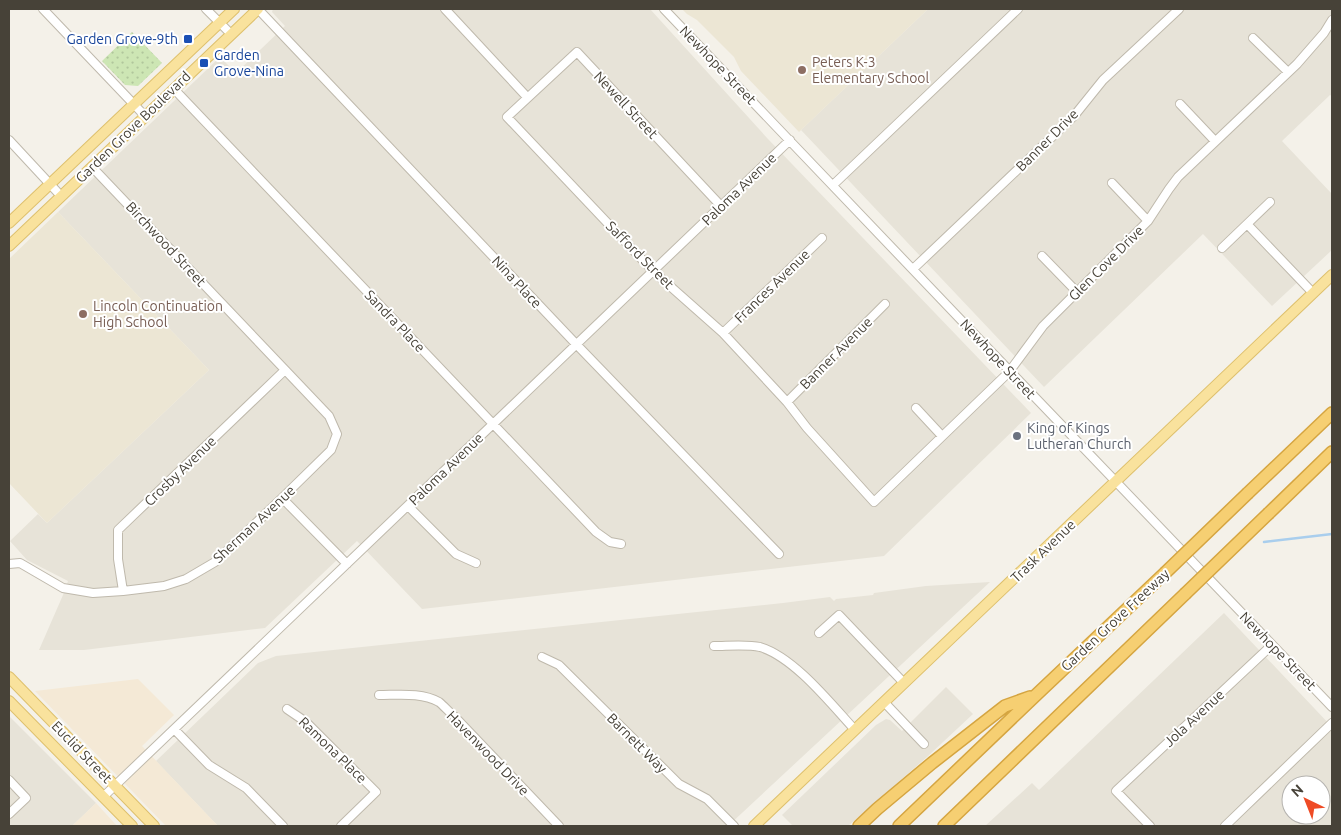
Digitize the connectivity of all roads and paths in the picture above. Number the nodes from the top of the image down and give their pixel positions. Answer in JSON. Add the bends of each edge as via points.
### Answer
{"nodes":[{"id":1,"x":42,"y":9,"type":"edge"},
{"id":2,"x":206,"y":9,"type":"edge"},
{"id":3,"x":234,"y":9,"type":"edge"},
{"id":4,"x":258,"y":9,"type":"edge"},
{"id":5,"x":445,"y":9,"type":"edge"},
{"id":6,"x":664,"y":9,"type":"edge"},
{"id":7,"x":1018,"y":9,"type":"edge"},
{"id":8,"x":1179,"y":9,"type":"edge"},
{"id":9,"x":1332,"y":20,"type":"edge"},
{"id":10,"x":220,"y":22,"type":"junction"},
{"id":11,"x":231,"y":34,"type":"junction"},
{"id":12,"x":1253,"y":38,"type":"dead end"},
{"id":13,"x":1288,"y":72,"type":"junction"},
{"id":14,"x":174,"y":89,"type":"junction"},
{"id":15,"x":527,"y":97,"type":"junction"},
{"id":16,"x":134,"y":104,"type":"junction"},
{"id":17,"x":1180,"y":104,"type":"dead end"},
{"id":18,"x":145,"y":116,"type":"junction"},
{"id":19,"x":9,"y":140,"type":"edge"},
{"id":20,"x":790,"y":140,"type":"junction"},
{"id":21,"x":1216,"y":141,"type":"junction"},
{"id":22,"x":92,"y":167,"type":"junction"},
{"id":23,"x":1112,"y":183,"type":"dead end"},
{"id":24,"x":50,"y":184,"type":"junction"},
{"id":25,"x":833,"y":185,"type":"junction"},
{"id":26,"x":61,"y":196,"type":"junction"},
{"id":27,"x":1270,"y":202,"type":"dead end"},
{"id":28,"x":721,"y":206,"type":"junction"},
{"id":29,"x":1148,"y":221,"type":"junction"},
{"id":30,"x":9,"y":223,"type":"edge"},
{"id":31,"x":1247,"y":224,"type":"junction"},
{"id":32,"x":822,"y":238,"type":"dead end"},
{"id":33,"x":9,"y":246,"type":"edge"},
{"id":34,"x":1222,"y":248,"type":"dead end"},
{"id":35,"x":1042,"y":256,"type":"dead end"},
{"id":36,"x":913,"y":269,"type":"junction"},
{"id":37,"x":653,"y":271,"type":"junction"},
{"id":38,"x":1332,"y":275,"type":"edge"},
{"id":39,"x":1077,"y":292,"type":"junction"},
{"id":40,"x":1313,"y":294,"type":"junction"},
{"id":41,"x":884,"y":304,"type":"dead end"},
{"id":42,"x":723,"y":333,"type":"junction"},
{"id":43,"x":576,"y":344,"type":"junction"},
{"id":44,"x":285,"y":370,"type":"junction"},
{"id":45,"x":1009,"y":372,"type":"junction"},
{"id":46,"x":787,"y":402,"type":"junction"},
{"id":47,"x":916,"y":408,"type":"dead end"},
{"id":48,"x":1332,"y":414,"type":"edge"},
{"id":49,"x":493,"y":424,"type":"junction"},
{"id":50,"x":338,"y":434,"type":"joint"},
{"id":51,"x":942,"y":436,"type":"junction"},
{"id":52,"x":1332,"y":452,"type":"edge"},
{"id":53,"x":1116,"y":481,"type":"junction"},
{"id":54,"x":282,"y":498,"type":"junction"},
{"id":55,"x":874,"y":502,"type":"joint"},
{"id":56,"x":408,"y":506,"type":"junction"},
{"id":57,"x":621,"y":544,"type":"dead end"},
{"id":58,"x":779,"y":554,"type":"dead end"},
{"id":59,"x":476,"y":563,"type":"dead end"},
{"id":60,"x":9,"y":564,"type":"edge"},
{"id":61,"x":347,"y":564,"type":"junction"},
{"id":62,"x":123,"y":591,"type":"junction"},
{"id":63,"x":819,"y":633,"type":"dead end"},
{"id":64,"x":1272,"y":645,"type":"junction"},
{"id":65,"x":714,"y":646,"type":"dead end"},
{"id":66,"x":542,"y":657,"type":"dead end"},
{"id":67,"x":9,"y":677,"type":"edge"},
{"id":68,"x":904,"y":683,"type":"junction"},
{"id":69,"x":379,"y":695,"type":"dead end"},
{"id":70,"x":1034,"y":696,"type":"junction"},
{"id":71,"x":9,"y":701,"type":"edge"},
{"id":72,"x":884,"y":702,"type":"junction"},
{"id":73,"x":1332,"y":707,"type":"edge"},
{"id":74,"x":288,"y":709,"type":"dead end"},
{"id":75,"x":1332,"y":723,"type":"edge"},
{"id":76,"x":174,"y":729,"type":"junction"},
{"id":77,"x":855,"y":730,"type":"junction"},
{"id":78,"x":924,"y":744,"type":"dead end"},
{"id":79,"x":9,"y":780,"type":"edge"},
{"id":80,"x":115,"y":786,"type":"junction"},
{"id":81,"x":103,"y":797,"type":"junction"},
{"id":82,"x":9,"y":814,"type":"edge"},
{"id":83,"x":132,"y":826,"type":"edge"},
{"id":84,"x":154,"y":826,"type":"edge"},
{"id":85,"x":283,"y":826,"type":"edge"},
{"id":86,"x":341,"y":826,"type":"edge"},
{"id":87,"x":559,"y":826,"type":"edge"},
{"id":88,"x":734,"y":826,"type":"edge"},
{"id":89,"x":754,"y":826,"type":"edge"},
{"id":90,"x":859,"y":826,"type":"edge"},
{"id":91,"x":899,"y":826,"type":"edge"},
{"id":92,"x":944,"y":826,"type":"edge"},
{"id":93,"x":1150,"y":826,"type":"edge"},
{"id":94,"x":1225,"y":826,"type":"edge"}],
"edges":[{"from":1,"to":16,"type":"street"},
{"from":2,"to":10,"type":"street"},
{"from":3,"to":10,"type":"main road","name":"Garden Grove Boulevard"},
{"from":4,"to":11,"type":"main road","name":"Garden Grove Boulevard"},
{"from":4,"to":43,"type":"street","name":"Nina Place"},
{"from":5,"to":15,"type":"street"},
{"from":6,"to":20,"type":"street","name":"Newhope Street"},
{"from":7,"to":25,"type":"street"},
{"from":8,"to":36,"type":"street","name":"Banner Drive","via":[[1103,80],[1074,116]]},
{"from":9,"to":13,"type":"street","name":"Glen Cove Drive","via":[[1312,49]]},
{"from":10,"to":11,"type":"street"},
{"from":10,"to":16,"type":"main road","name":"Garden Grove Boulevard"},
{"from":11,"to":14,"type":"main road","name":"Garden Grove Boulevard"},
{"from":12,"to":13,"type":"street"},
{"from":13,"to":21,"type":"street","name":"Glen Cove Drive"},
{"from":14,"to":18,"type":"main road","name":"Garden Grove Boulevard"},
{"from":14,"to":49,"type":"street","name":"Sandra Place"},
{"from":15,"to":28,"type":"street","name":"Newell Street","via":[[577,52]]},
{"from":15,"to":37,"type":"street","name":"Safford Street","via":[[507,117]]},
{"from":16,"to":18,"type":"street"},
{"from":16,"to":24,"type":"main road","name":"Garden Grove Boulevard"},
{"from":17,"to":21,"type":"street"},
{"from":18,"to":22,"type":"main road","name":"Garden Grove Boulevard"},
{"from":19,"to":24,"type":"street"},
{"from":20,"to":25,"type":"street","name":"Newhope Street"},
{"from":20,"to":28,"type":"street","name":"Paloma Avenue"},
{"from":21,"to":29,"type":"street","name":"Glen Cove Drive","via":[[1178,177]]},
{"from":22,"to":26,"type":"main road","name":"Garden Grove Boulevard"},
{"from":22,"to":44,"type":"street","name":"Birchwood Street"},
{"from":23,"to":29,"type":"street"},
{"from":24,"to":26,"type":"street"},
{"from":24,"to":30,"type":"main road","name":"Garden Grove Boulevard"},
{"from":25,"to":36,"type":"street","name":"Newhope Street"},
{"from":26,"to":33,"type":"main road","name":"Garden Grove Boulevard"},
{"from":27,"to":31,"type":"street"},
{"from":28,"to":37,"type":"street","name":"Paloma Avenue"},
{"from":29,"to":39,"type":"street","name":"Glen Cove Drive"},
{"from":31,"to":34,"type":"street"},
{"from":31,"to":40,"type":"street"},
{"from":32,"to":42,"type":"street","name":"Frances Avenue"},
{"from":35,"to":39,"type":"street"},
{"from":36,"to":45,"type":"street","name":"Newhope Street"},
{"from":37,"to":42,"type":"street","name":"Safford Street"},
{"from":37,"to":43,"type":"street","name":"Paloma Avenue"},
{"from":38,"to":40,"type":"main road","name":"Trask Avenue"},
{"from":39,"to":45,"type":"street","name":"Glen Cove Drive","via":[[1043,326]]},
{"from":40,"to":53,"type":"main road","name":"Trask Avenue"},
{"from":41,"to":46,"type":"street","name":"Banner Avenue"},
{"from":42,"to":46,"type":"street","name":"Safford Street"},
{"from":43,"to":49,"type":"street","name":"Paloma Avenue"},
{"from":43,"to":58,"type":"street","name":"Nina Place"},
{"from":44,"to":50,"type":"street","name":"Birchwood Street","via":[[329,416]]},
{"from":44,"to":62,"type":"street","name":"Crosby Avenue","via":[[118,530]]},
{"from":45,"to":51,"type":"street","name":"Glen Cove Drive"},
{"from":45,"to":53,"type":"street","name":"Newhope Street"},
{"from":46,"to":55,"type":"street","name":"Safford Street"},
{"from":47,"to":51,"type":"street"},
{"from":48,"to":70,"type":"highway","name":"Garden Grove Freeway","bridge":true},
{"from":49,"to":56,"type":"street","name":"Paloma Avenue"},
{"from":49,"to":57,"type":"street","name":"Sandra Place","via":[[596,532],[610,542]]},
{"from":50,"to":54,"type":"street","name":"Sherman Avenue","via":[[331,450]]},
{"from":51,"to":55,"type":"street","name":"Glen Cove Drive"},
{"from":52,"to":92,"type":"highway","name":"Garden Grove Freeway","bridge":true},
{"from":53,"to":64,"type":"street","name":"Newhope Street"},
{"from":53,"to":68,"type":"main road","name":"Trask Avenue"},
{"from":54,"to":61,"type":"street"},
{"from":54,"to":62,"type":"street","name":"Sherman Avenue","via":[[215,562],[186,580]]},
{"from":56,"to":59,"type":"street","via":[[456,554]]},
{"from":56,"to":61,"type":"street","name":"Paloma Avenue"},
{"from":60,"to":62,"type":"street","name":"Sherman Avenue","via":[[20,563],[63,588],[93,593]]},
{"from":61,"to":76,"type":"street","name":"Paloma Avenue"},
{"from":63,"to":68,"type":"street","via":[[839,614]]},
{"from":64,"to":73,"type":"street","name":"Newhope Street"},
{"from":64,"to":93,"type":"street","name":"Jola Avenue","via":[[1116,791]]},
{"from":65,"to":77,"type":"street","via":[[759,647],[782,658],[802,674]]},
{"from":66,"to":88,"type":"street","name":"Barnett Way","via":[[559,665],[679,784],[707,799]]},
{"from":67,"to":80,"type":"main road","name":"Euclid Street"},
{"from":68,"to":72,"type":"main road","name":"Trask Avenue"},
{"from":69,"to":87,"type":"street","name":"Havenwood Drive","via":[[424,696],[439,702]]},
{"from":70,"to":90,"type":"highway","via":[[1005,706]]},
{"from":70,"to":91,"type":"highway","name":"Garden Grove Freeway"},
{"from":71,"to":81,"type":"main road","name":"Euclid Street"},
{"from":72,"to":77,"type":"main road","name":"Trask Avenue"},
{"from":72,"to":78,"type":"street"},
{"from":74,"to":86,"type":"street","name":"Ramona Place","via":[[306,722],[376,792]]},
{"from":75,"to":94,"type":"street"},
{"from":76,"to":80,"type":"street","name":"Paloma Avenue"},
{"from":76,"to":85,"type":"street","via":[[208,765],[246,788]]},
{"from":77,"to":89,"type":"main road","name":"Trask Avenue"},
{"from":79,"to":82,"type":"street","via":[[26,798]]},
{"from":80,"to":81,"type":"street","name":"Paloma Avenue"},
{"from":80,"to":84,"type":"main road","name":"Euclid Street"},
{"from":81,"to":83,"type":"main road","name":"Euclid Street"}]}
